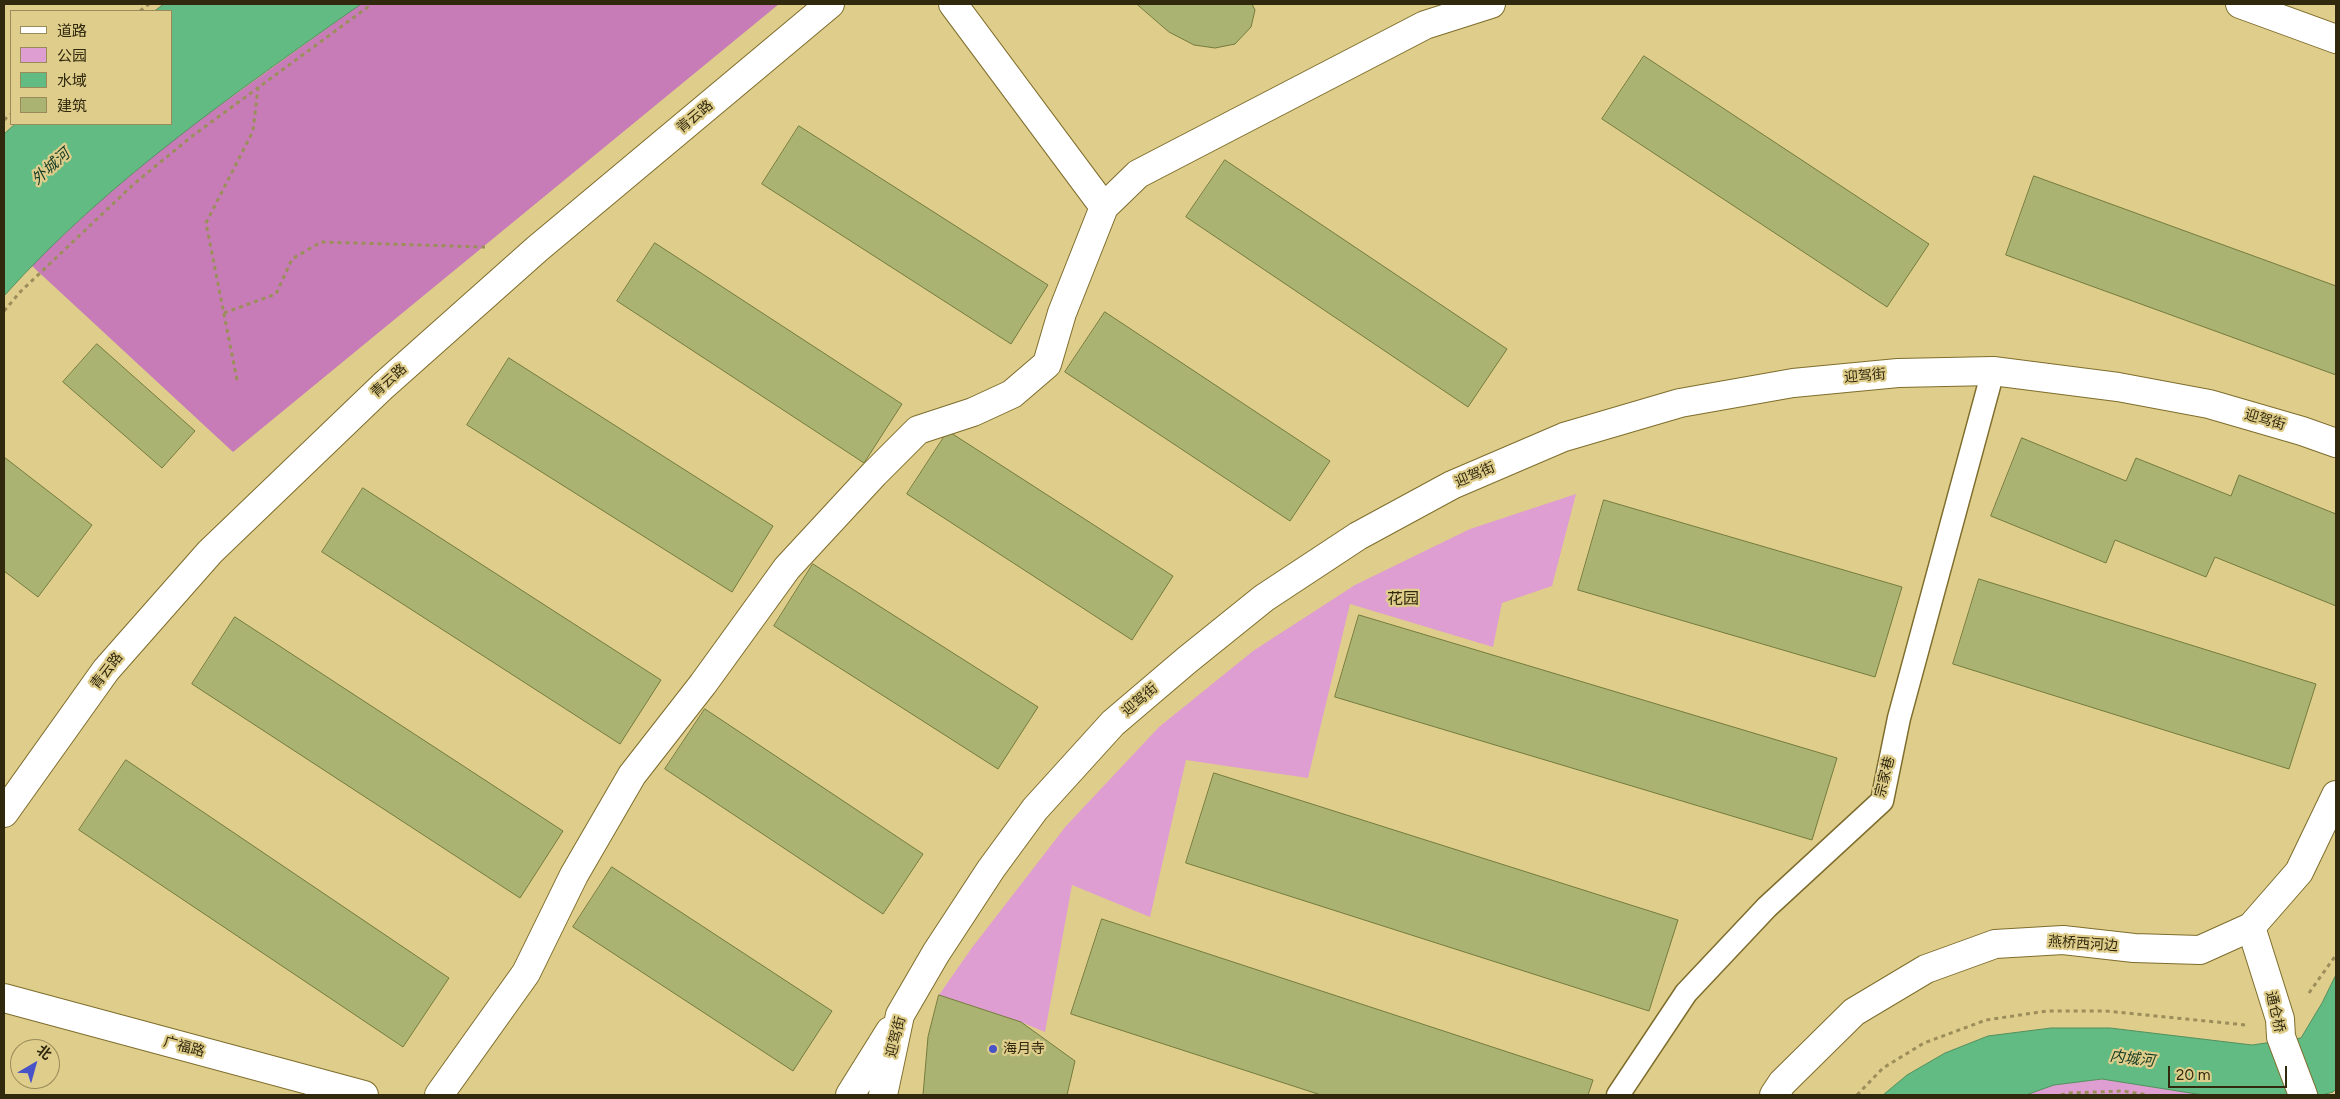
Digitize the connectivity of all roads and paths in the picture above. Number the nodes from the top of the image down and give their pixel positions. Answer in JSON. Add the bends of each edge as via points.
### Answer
{"nodes":[{"id":1,"x":372,"y":4,"type":"edge"},
{"id":2,"x":830,"y":4,"type":"edge"},
{"id":3,"x":953,"y":4,"type":"edge"},
{"id":4,"x":1491,"y":4,"type":"edge"},
{"id":5,"x":2240,"y":4,"type":"edge"},
{"id":6,"x":2336,"y":39,"type":"edge"},
{"id":7,"x":258,"y":87,"type":"junction"},
{"id":8,"x":1104,"y":207,"type":"junction"},
{"id":9,"x":537,"y":249,"type":"junction"},
{"id":10,"x":4,"y":311,"type":"edge"},
{"id":11,"x":224,"y":313,"type":"junction"},
{"id":12,"x":1993,"y":371,"type":"junction"},
{"id":13,"x":237,"y":380,"type":"dead end"},
{"id":14,"x":2336,"y":443,"type":"edge"},
{"id":15,"x":2336,"y":794,"type":"edge"},
{"id":16,"x":4,"y":813,"type":"edge"},
{"id":17,"x":2251,"y":927,"type":"junction"},
{"id":18,"x":2336,"y":955,"type":"edge"},
{"id":19,"x":4,"y":998,"type":"edge"},
{"id":20,"x":900,"y":1014,"type":"junction"},
{"id":21,"x":2280,"y":1028,"type":"junction"},
{"id":22,"x":364,"y":1095,"type":"edge"},
{"id":23,"x":439,"y":1095,"type":"edge"},
{"id":24,"x":850,"y":1095,"type":"edge"},
{"id":25,"x":883,"y":1095,"type":"edge"},
{"id":26,"x":1618,"y":1095,"type":"edge"},
{"id":27,"x":1774,"y":1095,"type":"edge"},
{"id":28,"x":1857,"y":1095,"type":"edge"},
{"id":29,"x":2060,"y":1095,"type":"edge"},
{"id":30,"x":2148,"y":1095,"type":"edge"},
{"id":31,"x":2302,"y":1095,"type":"edge"}],
"edges":[{"from":1,"to":7,"type":"path"},
{"from":2,"to":9,"type":"street","name":"青云路"},
{"from":3,"to":8,"type":"street"},
{"from":4,"to":8,"type":"street","via":[[1425,26],[1138,174]]},
{"from":5,"to":6,"type":"street"},
{"from":7,"to":10,"type":"path","via":[[135,183],[27,285]]},
{"from":7,"to":11,"type":"path","via":[[253,131],[206,223]]},
{"from":8,"to":23,"type":"street","via":[[1062,313],[1047,364],[1012,394],[973,412],[918,430],[787,568],[632,775],[574,875],[526,974]]},
{"from":9,"to":11,"type":"path","via":[[321,242],[292,259],[276,294]]},
{"from":9,"to":16,"type":"street","name":"青云路","via":[[383,386],[210,552],[106,670]]},
{"from":11,"to":13,"type":"path"},
{"from":12,"to":14,"type":"street","name":"迎驾街","via":[[2118,386],[2209,404]]},
{"from":12,"to":20,"type":"street","name":"迎驾街","via":[[1898,373],[1793,383],[1680,403],[1564,438],[1452,485],[1358,536],[1264,598],[1114,723],[1035,809],[990,869]]},
{"from":12,"to":26,"type":"lane","name":"宗家巷","via":[[1899,718],[1882,802],[1767,907],[1686,993]]},
{"from":15,"to":17,"type":"street","name":"燕桥西河边","via":[[2299,872]]},
{"from":17,"to":21,"type":"street","name":"通仓桥"},
{"from":17,"to":27,"type":"street","name":"燕桥西河边","via":[[2200,950],[2134,948],[2063,940],[1986,947],[1926,969],[1854,1012],[1782,1083]]},
{"from":18,"to":21,"type":"path"},
{"from":19,"to":22,"type":"street","name":"广福路"},
{"from":20,"to":24,"type":"street"},
{"from":20,"to":25,"type":"street","name":"迎驾街"},
{"from":21,"to":28,"type":"path","via":[[2106,1011],[2047,1011],[1986,1020],[1924,1043],[1883,1068]]},
{"from":21,"to":31,"type":"street","name":"通仓桥"},
{"from":29,"to":30,"type":"path","via":[[2123,1091]]}]}
